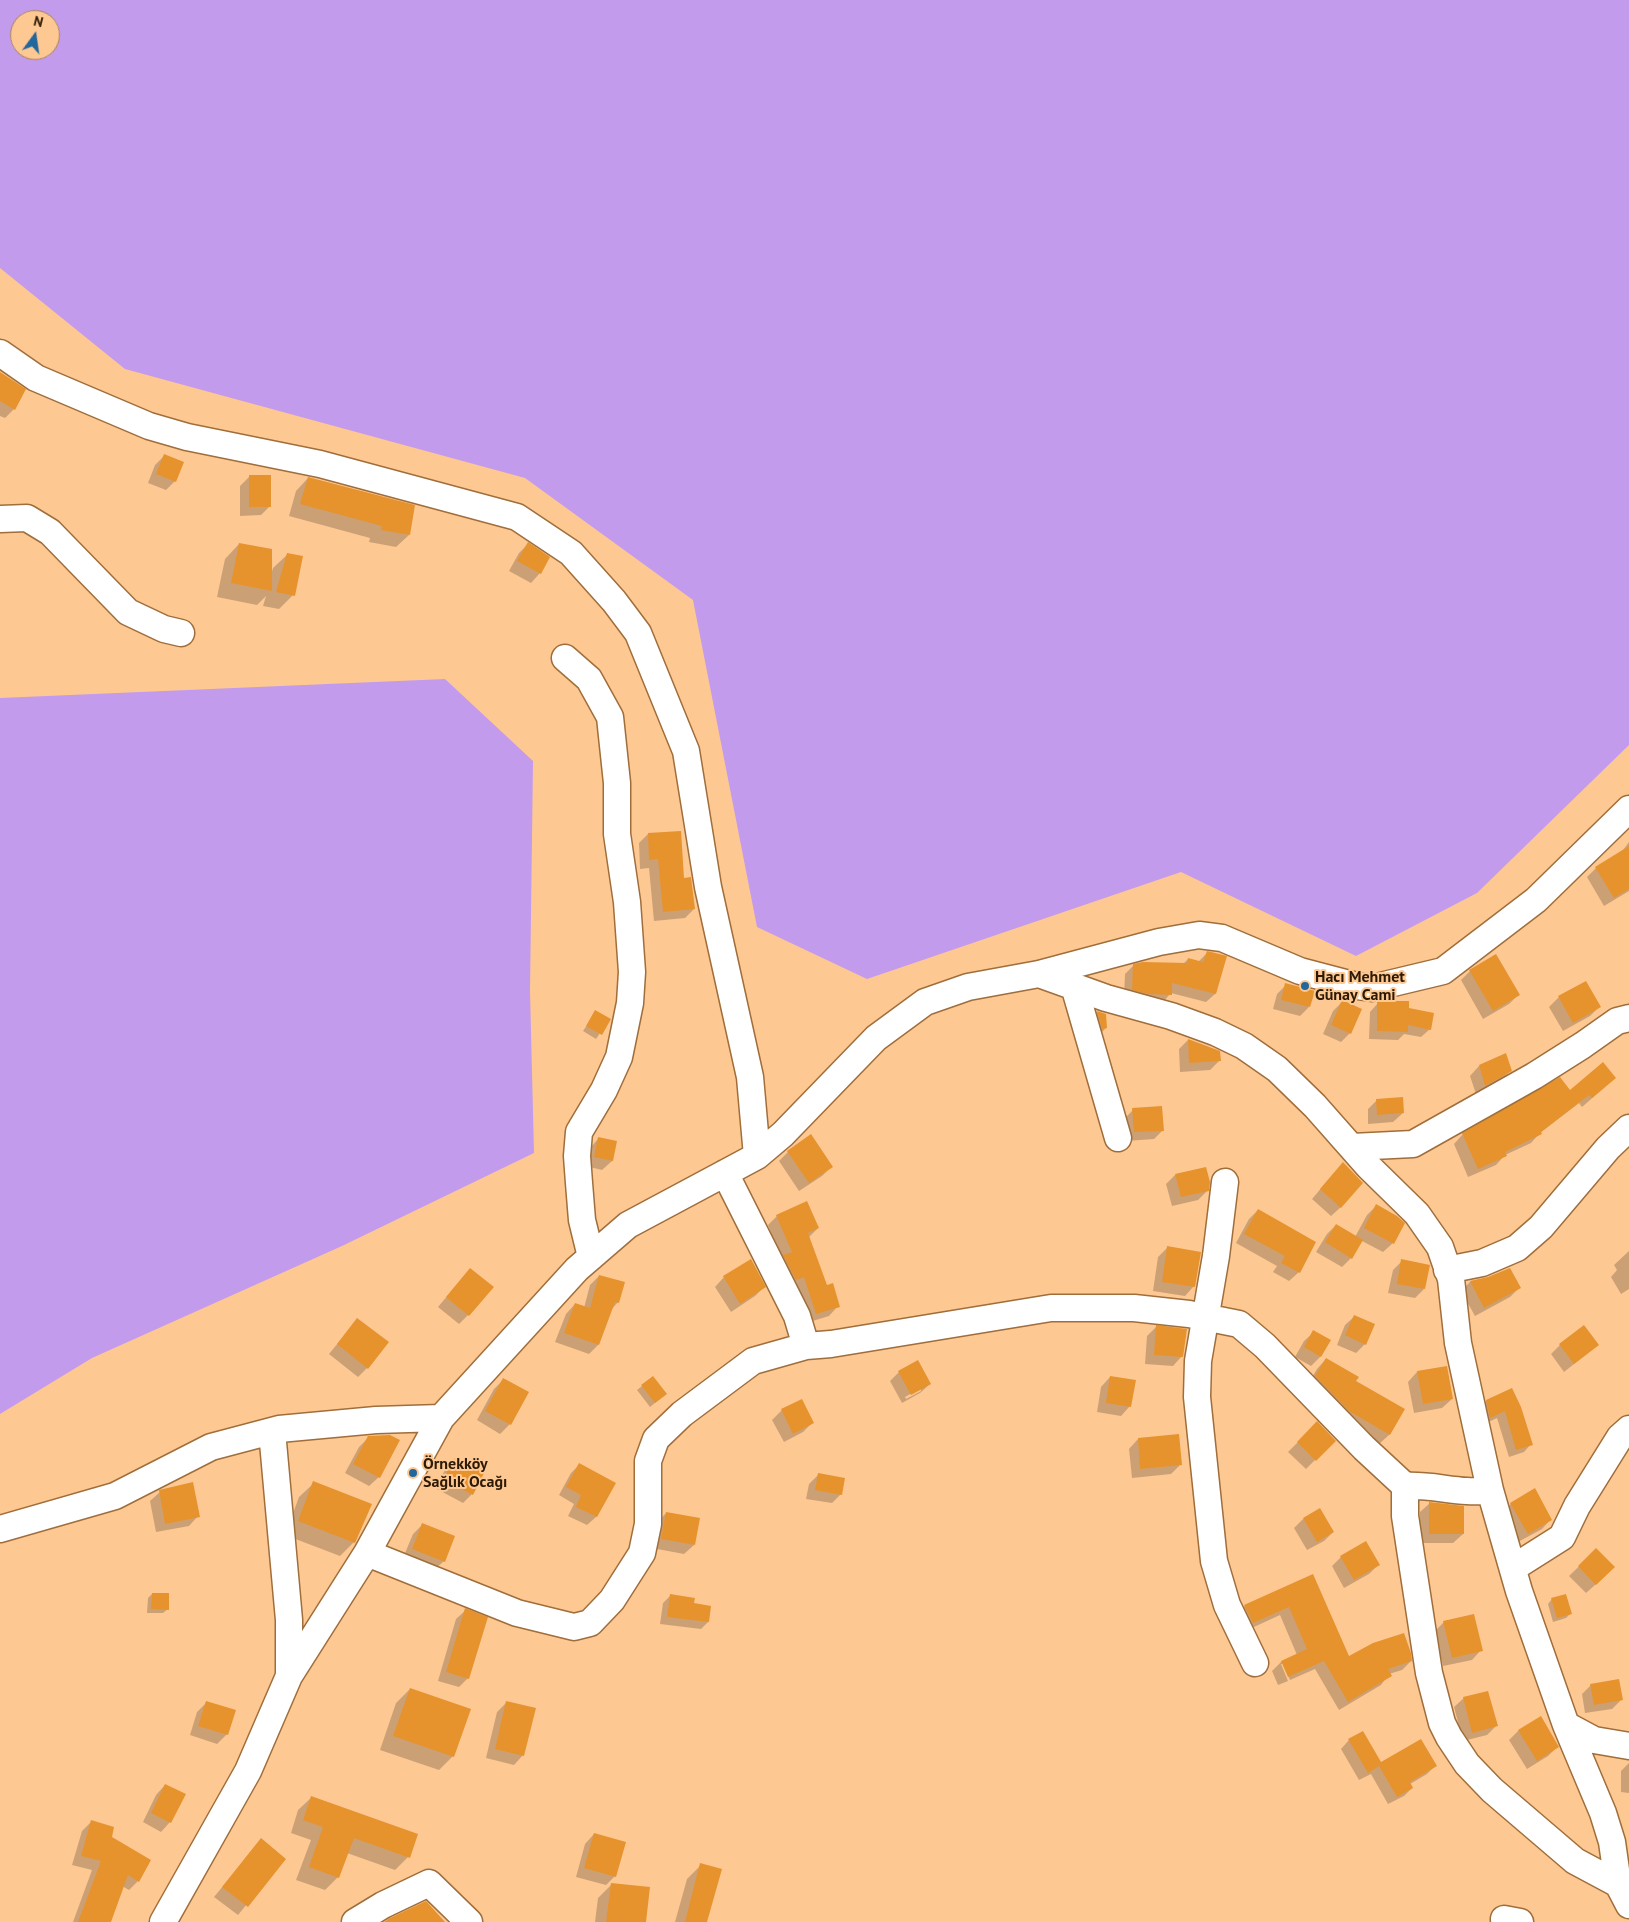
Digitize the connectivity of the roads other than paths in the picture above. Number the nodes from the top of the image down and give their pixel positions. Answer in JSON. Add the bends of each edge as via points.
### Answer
{"nodes":[{"id":1,"x":0,"y":353,"type":"edge"},
{"id":2,"x":0,"y":519,"type":"edge"},
{"id":3,"x":181,"y":633,"type":"dead end"},
{"id":4,"x":565,"y":658,"type":"dead end"},
{"id":5,"x":1629,"y":809,"type":"edge"},
{"id":6,"x":1039,"y":974,"type":"junction"},
{"id":7,"x":1074,"y":986,"type":"junction"},
{"id":8,"x":1629,"y":1018,"type":"edge"},
{"id":9,"x":1629,"y":1128,"type":"edge"},
{"id":10,"x":1118,"y":1138,"type":"dead end"},
{"id":11,"x":1352,"y":1147,"type":"junction"},
{"id":12,"x":757,"y":1156,"type":"junction"},
{"id":13,"x":725,"y":1173,"type":"junction"},
{"id":14,"x":1225,"y":1182,"type":"dead end"},
{"id":15,"x":592,"y":1257,"type":"junction"},
{"id":16,"x":1448,"y":1270,"type":"junction"},
{"id":17,"x":1205,"y":1317,"type":"junction"},
{"id":18,"x":806,"y":1346,"type":"junction"},
{"id":19,"x":441,"y":1418,"type":"junction"},
{"id":20,"x":1629,"y":1429,"type":"edge"},
{"id":21,"x":272,"y":1431,"type":"junction"},
{"id":22,"x":1405,"y":1486,"type":"junction"},
{"id":23,"x":1490,"y":1490,"type":"junction"},
{"id":24,"x":0,"y":1529,"type":"edge"},
{"id":25,"x":367,"y":1553,"type":"junction"},
{"id":26,"x":1513,"y":1568,"type":"junction"},
{"id":27,"x":1255,"y":1663,"type":"dead end"},
{"id":28,"x":289,"y":1676,"type":"junction"},
{"id":29,"x":1566,"y":1725,"type":"junction"},
{"id":30,"x":1629,"y":1746,"type":"edge"},
{"id":31,"x":1624,"y":1894,"type":"edge"},
{"id":32,"x":163,"y":1922,"type":"edge"},
{"id":33,"x":355,"y":1922,"type":"edge"},
{"id":34,"x":470,"y":1922,"type":"edge"}],
"edges":[{"from":1,"to":12,"type":"street","via":[[36,378],[149,426],[187,438],[320,464],[517,517],[571,553],[638,633],[686,751],[708,887],[750,1077]]},
{"from":2,"to":3,"type":"street","via":[[27,518],[50,532],[128,612],[164,629]]},
{"from":4,"to":15,"type":"street","via":[[588,678],[610,717],[617,783],[617,834],[627,902],[632,972],[629,1012],[619,1057],[579,1132],[580,1201]]},
{"from":5,"to":6,"type":"street","via":[[1536,900],[1443,971],[1433,975],[1372,988],[1357,986],[1300,971],[1222,938],[1199,935],[1159,942]]},
{"from":6,"to":7,"type":"street"},
{"from":6,"to":12,"type":"street","via":[[968,987],[924,1002],[876,1038],[783,1134]]},
{"from":7,"to":10,"type":"street"},
{"from":7,"to":11,"type":"street","via":[[1171,1016],[1244,1046],[1277,1069]]},
{"from":8,"to":11,"type":"street","via":[[1617,1021],[1534,1076],[1413,1144]]},
{"from":9,"to":16,"type":"street","via":[[1541,1227],[1517,1248],[1482,1263]]},
{"from":11,"to":16,"type":"street","via":[[1417,1214],[1440,1247]]},
{"from":12,"to":13,"type":"street"},
{"from":13,"to":15,"type":"street","via":[[628,1225]]},
{"from":13,"to":18,"type":"street","via":[[797,1316]]},
{"from":14,"to":17,"type":"street"},
{"from":15,"to":19,"type":"street","via":[[577,1269]]},
{"from":16,"to":23,"type":"street","via":[[1458,1343]]},
{"from":17,"to":18,"type":"street","via":[[1134,1308],[1051,1308]]},
{"from":17,"to":22,"type":"street","via":[[1239,1324]]},
{"from":17,"to":27,"type":"street","via":[[1198,1361],[1197,1397],[1214,1560],[1227,1605]]},
{"from":18,"to":25,"type":"street","via":[[753,1361],[682,1414],[656,1439],[648,1461],[648,1524],[642,1553],[612,1600],[590,1623],[574,1627],[517,1613]]},
{"from":19,"to":21,"type":"street","via":[[376,1420]]},
{"from":19,"to":25,"type":"street"},
{"from":20,"to":26,"type":"street","via":[[1620,1437],[1577,1506],[1562,1537]]},
{"from":21,"to":24,"type":"street","via":[[211,1447],[115,1496]]},
{"from":21,"to":28,"type":"street","via":[[289,1620]]},
{"from":22,"to":23,"type":"street","via":[[1421,1485],[1474,1493]]},
{"from":22,"to":31,"type":"street","via":[[1405,1516],[1429,1673],[1442,1724],[1467,1764],[1492,1790],[1575,1861]]},
{"from":23,"to":26,"type":"street"},
{"from":25,"to":28,"type":"street"},
{"from":26,"to":29,"type":"street"},
{"from":28,"to":32,"type":"street","via":[[248,1771]]},
{"from":29,"to":30,"type":"street","via":[[1594,1740]]},
{"from":29,"to":31,"type":"street","via":[[1603,1814]]},
{"from":33,"to":34,"type":"street","via":[[429,1883]]}]}
